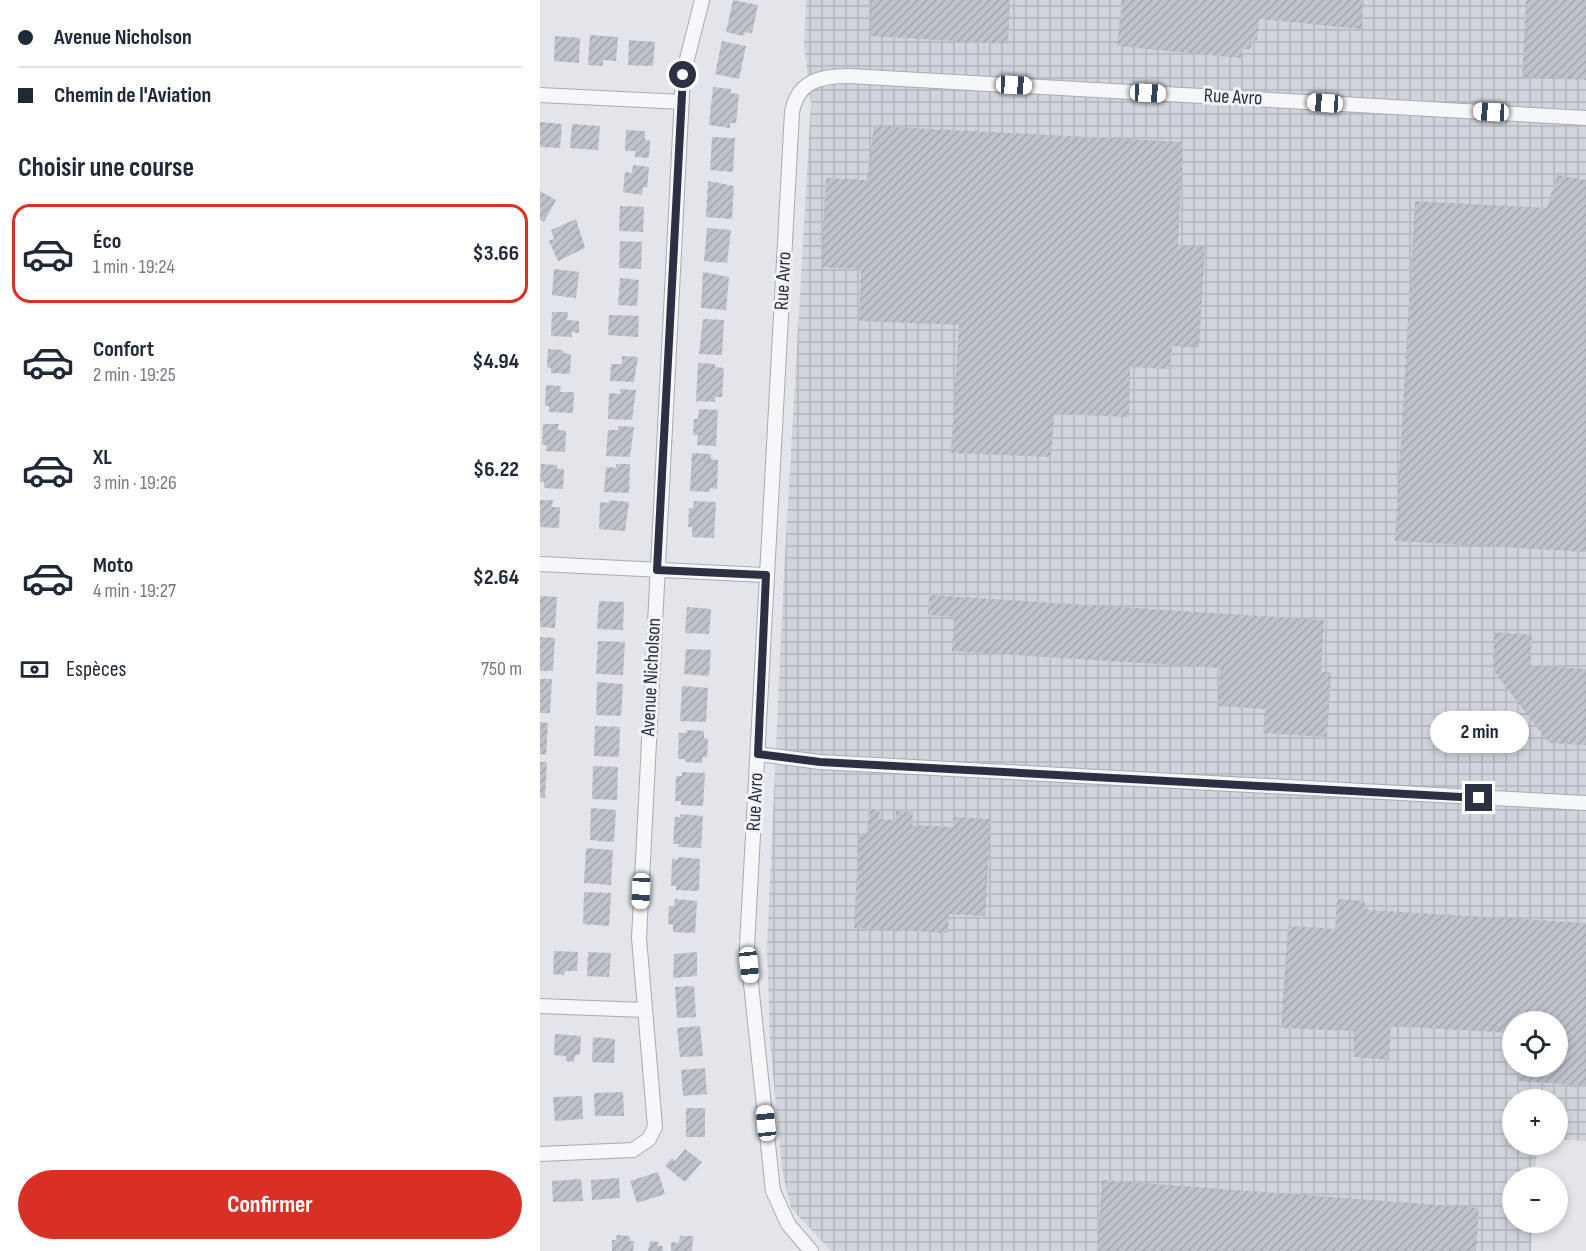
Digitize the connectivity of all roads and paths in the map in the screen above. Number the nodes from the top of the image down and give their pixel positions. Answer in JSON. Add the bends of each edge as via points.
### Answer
{"nodes":[{"id":1,"x":702,"y":0,"type":"edge"},
{"id":2,"x":540,"y":95,"type":"edge"},
{"id":3,"x":682,"y":102,"type":"junction"},
{"id":4,"x":1586,"y":118,"type":"edge"},
{"id":5,"x":540,"y":564,"type":"edge"},
{"id":6,"x":657,"y":570,"type":"junction"},
{"id":7,"x":766,"y":575,"type":"junction"},
{"id":8,"x":758,"y":754,"type":"junction"},
{"id":9,"x":1586,"y":804,"type":"edge"},
{"id":10,"x":540,"y":1006,"type":"edge"},
{"id":11,"x":644,"y":1010,"type":"junction"},
{"id":12,"x":540,"y":1154,"type":"edge"},
{"id":13,"x":811,"y":1251,"type":"edge"}],
"edges":[{"from":1,"to":3,"type":"street","name":"Avenue Nicholson","via":[[683,75]]},
{"from":2,"to":3,"type":"street"},
{"from":3,"to":6,"type":"street","name":"Avenue Nicholson"},
{"from":4,"to":7,"type":"street","name":"Rue Avro","via":[[849,76],[812,81],[798,93],[792,112]]},
{"from":5,"to":6,"type":"street"},
{"from":6,"to":7,"type":"street"},
{"from":6,"to":11,"type":"street","name":"Avenue Nicholson","via":[[639,938]]},
{"from":7,"to":8,"type":"street","name":"Rue Avro"},
{"from":8,"to":9,"type":"street","via":[[820,762]]},
{"from":8,"to":13,"type":"street","name":"Rue Avro","via":[[747,946],[773,1191],[788,1224]]},
{"from":10,"to":11,"type":"street"},
{"from":11,"to":12,"type":"street","name":"Avenue Nicholson","via":[[655,1127],[649,1139],[633,1150]]}]}
